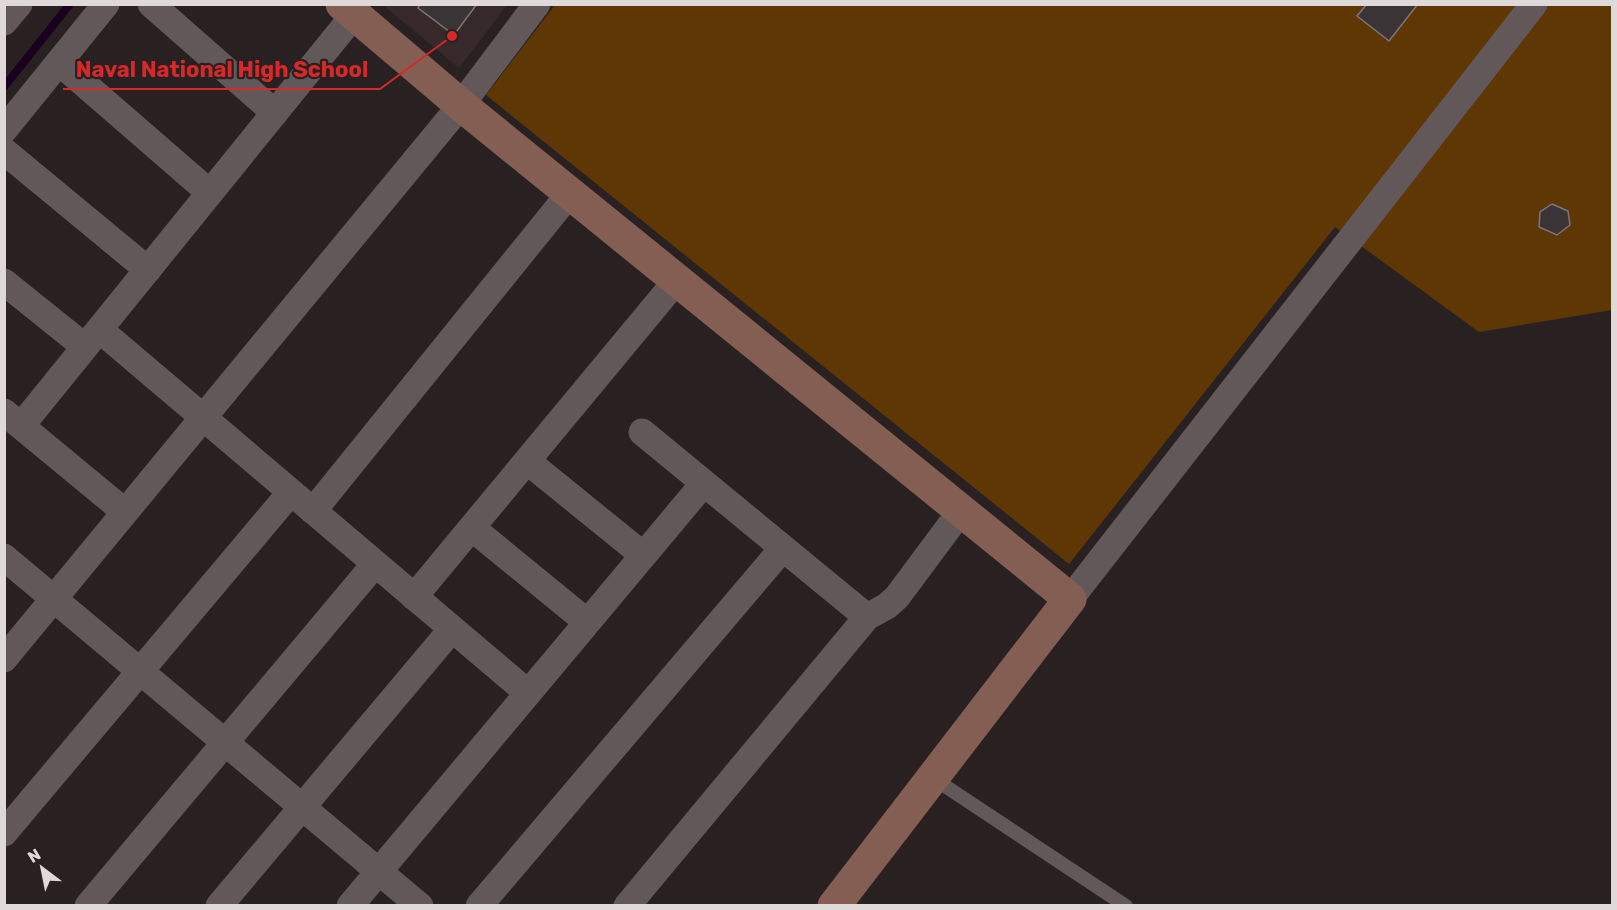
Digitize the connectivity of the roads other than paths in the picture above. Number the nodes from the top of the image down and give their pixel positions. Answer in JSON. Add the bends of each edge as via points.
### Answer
{"nodes":[{"id":1,"x":19,"y":4,"type":"edge"},
{"id":2,"x":106,"y":4,"type":"edge"},
{"id":3,"x":152,"y":4,"type":"edge"},
{"id":4,"x":537,"y":4,"type":"edge"},
{"id":5,"x":1534,"y":4,"type":"edge"},
{"id":6,"x":348,"y":10,"type":"edge"},
{"id":7,"x":4,"y":22,"type":"edge"},
{"id":8,"x":59,"y":62,"type":"junction"},
{"id":9,"x":461,"y":105,"type":"junction"},
{"id":10,"x":275,"y":113,"type":"junction"},
{"id":11,"x":4,"y":130,"type":"edge"},
{"id":12,"x":4,"y":152,"type":"edge"},
{"id":13,"x":210,"y":193,"type":"junction"},
{"id":14,"x":570,"y":193,"type":"junction"},
{"id":15,"x":148,"y":270,"type":"junction"},
{"id":16,"x":677,"y":280,"type":"junction"},
{"id":17,"x":4,"y":282,"type":"edge"},
{"id":18,"x":93,"y":338,"type":"junction"},
{"id":19,"x":203,"y":418,"type":"junction"},
{"id":20,"x":13,"y":419,"type":"edge"},
{"id":21,"x":642,"y":432,"type":"dead end"},
{"id":22,"x":527,"y":461,"type":"junction"},
{"id":23,"x":704,"y":483,"type":"junction"},
{"id":24,"x":291,"y":492,"type":"junction"},
{"id":25,"x":313,"y":511,"type":"junction"},
{"id":26,"x":961,"y":511,"type":"junction"},
{"id":27,"x":126,"y":512,"type":"junction"},
{"id":28,"x":472,"y":528,"type":"junction"},
{"id":29,"x":783,"y":548,"type":"junction"},
{"id":30,"x":644,"y":555,"type":"junction"},
{"id":31,"x":4,"y":557,"type":"edge"},
{"id":32,"x":375,"y":564,"type":"junction"},
{"id":33,"x":414,"y":597,"type":"junction"},
{"id":34,"x":54,"y":599,"type":"junction"},
{"id":35,"x":1070,"y":599,"type":"junction"},
{"id":36,"x":867,"y":617,"type":"junction"},
{"id":37,"x":587,"y":622,"type":"junction"},
{"id":38,"x":452,"y":629,"type":"junction"},
{"id":39,"x":4,"y":659,"type":"edge"},
{"id":40,"x":141,"y":671,"type":"junction"},
{"id":41,"x":528,"y":693,"type":"junction"},
{"id":42,"x":226,"y":742,"type":"junction"},
{"id":43,"x":933,"y":778,"type":"junction"},
{"id":44,"x":303,"y":807,"type":"junction"},
{"id":45,"x":4,"y":832,"type":"edge"},
{"id":46,"x":379,"y":871,"type":"junction"},
{"id":47,"x":88,"y":906,"type":"edge"},
{"id":48,"x":219,"y":906,"type":"edge"},
{"id":49,"x":350,"y":906,"type":"edge"},
{"id":50,"x":420,"y":906,"type":"edge"},
{"id":51,"x":479,"y":906,"type":"edge"},
{"id":52,"x":627,"y":906,"type":"edge"},
{"id":53,"x":834,"y":906,"type":"edge"},
{"id":54,"x":1126,"y":906,"type":"edge"}],
"edges":[{"from":1,"to":7,"type":"street"},
{"from":2,"to":8,"type":"street"},
{"from":3,"to":10,"type":"street"},
{"from":4,"to":9,"type":"street"},
{"from":5,"to":35,"type":"street"},
{"from":6,"to":9,"type":"street"},
{"from":6,"to":10,"type":"street"},
{"from":8,"to":11,"type":"street"},
{"from":8,"to":13,"type":"street"},
{"from":9,"to":14,"type":"street"},
{"from":9,"to":19,"type":"street"},
{"from":10,"to":13,"type":"street"},
{"from":12,"to":15,"type":"street"},
{"from":13,"to":15,"type":"street"},
{"from":14,"to":16,"type":"street"},
{"from":14,"to":25,"type":"street"},
{"from":15,"to":18,"type":"street"},
{"from":16,"to":22,"type":"street"},
{"from":16,"to":26,"type":"street"},
{"from":17,"to":18,"type":"street"},
{"from":18,"to":19,"type":"street"},
{"from":18,"to":20,"type":"street"},
{"from":19,"to":24,"type":"street"},
{"from":19,"to":27,"type":"street"},
{"from":20,"to":27,"type":"street"},
{"from":21,"to":23,"type":"street"},
{"from":22,"to":28,"type":"street"},
{"from":22,"to":30,"type":"street"},
{"from":23,"to":29,"type":"street"},
{"from":23,"to":30,"type":"street"},
{"from":24,"to":25,"type":"street"},
{"from":24,"to":40,"type":"street"},
{"from":25,"to":32,"type":"street"},
{"from":26,"to":35,"type":"street"},
{"from":26,"to":36,"type":"street","via":[[897,597]]},
{"from":27,"to":34,"type":"street"},
{"from":28,"to":33,"type":"street"},
{"from":28,"to":37,"type":"street"},
{"from":29,"to":36,"type":"street"},
{"from":29,"to":51,"type":"street"},
{"from":30,"to":37,"type":"street"},
{"from":31,"to":34,"type":"street"},
{"from":32,"to":33,"type":"street"},
{"from":32,"to":42,"type":"street"},
{"from":33,"to":38,"type":"street"},
{"from":34,"to":39,"type":"street"},
{"from":34,"to":40,"type":"street"},
{"from":35,"to":43,"type":"street"},
{"from":36,"to":52,"type":"street"},
{"from":37,"to":41,"type":"street"},
{"from":38,"to":41,"type":"street"},
{"from":38,"to":44,"type":"street"},
{"from":40,"to":42,"type":"street"},
{"from":40,"to":45,"type":"street"},
{"from":41,"to":46,"type":"street"},
{"from":42,"to":44,"type":"street"},
{"from":42,"to":47,"type":"street"},
{"from":43,"to":53,"type":"street"},
{"from":43,"to":54,"type":"lane"},
{"from":44,"to":46,"type":"street"},
{"from":44,"to":48,"type":"street"},
{"from":46,"to":49,"type":"street"},
{"from":46,"to":50,"type":"street"}]}
